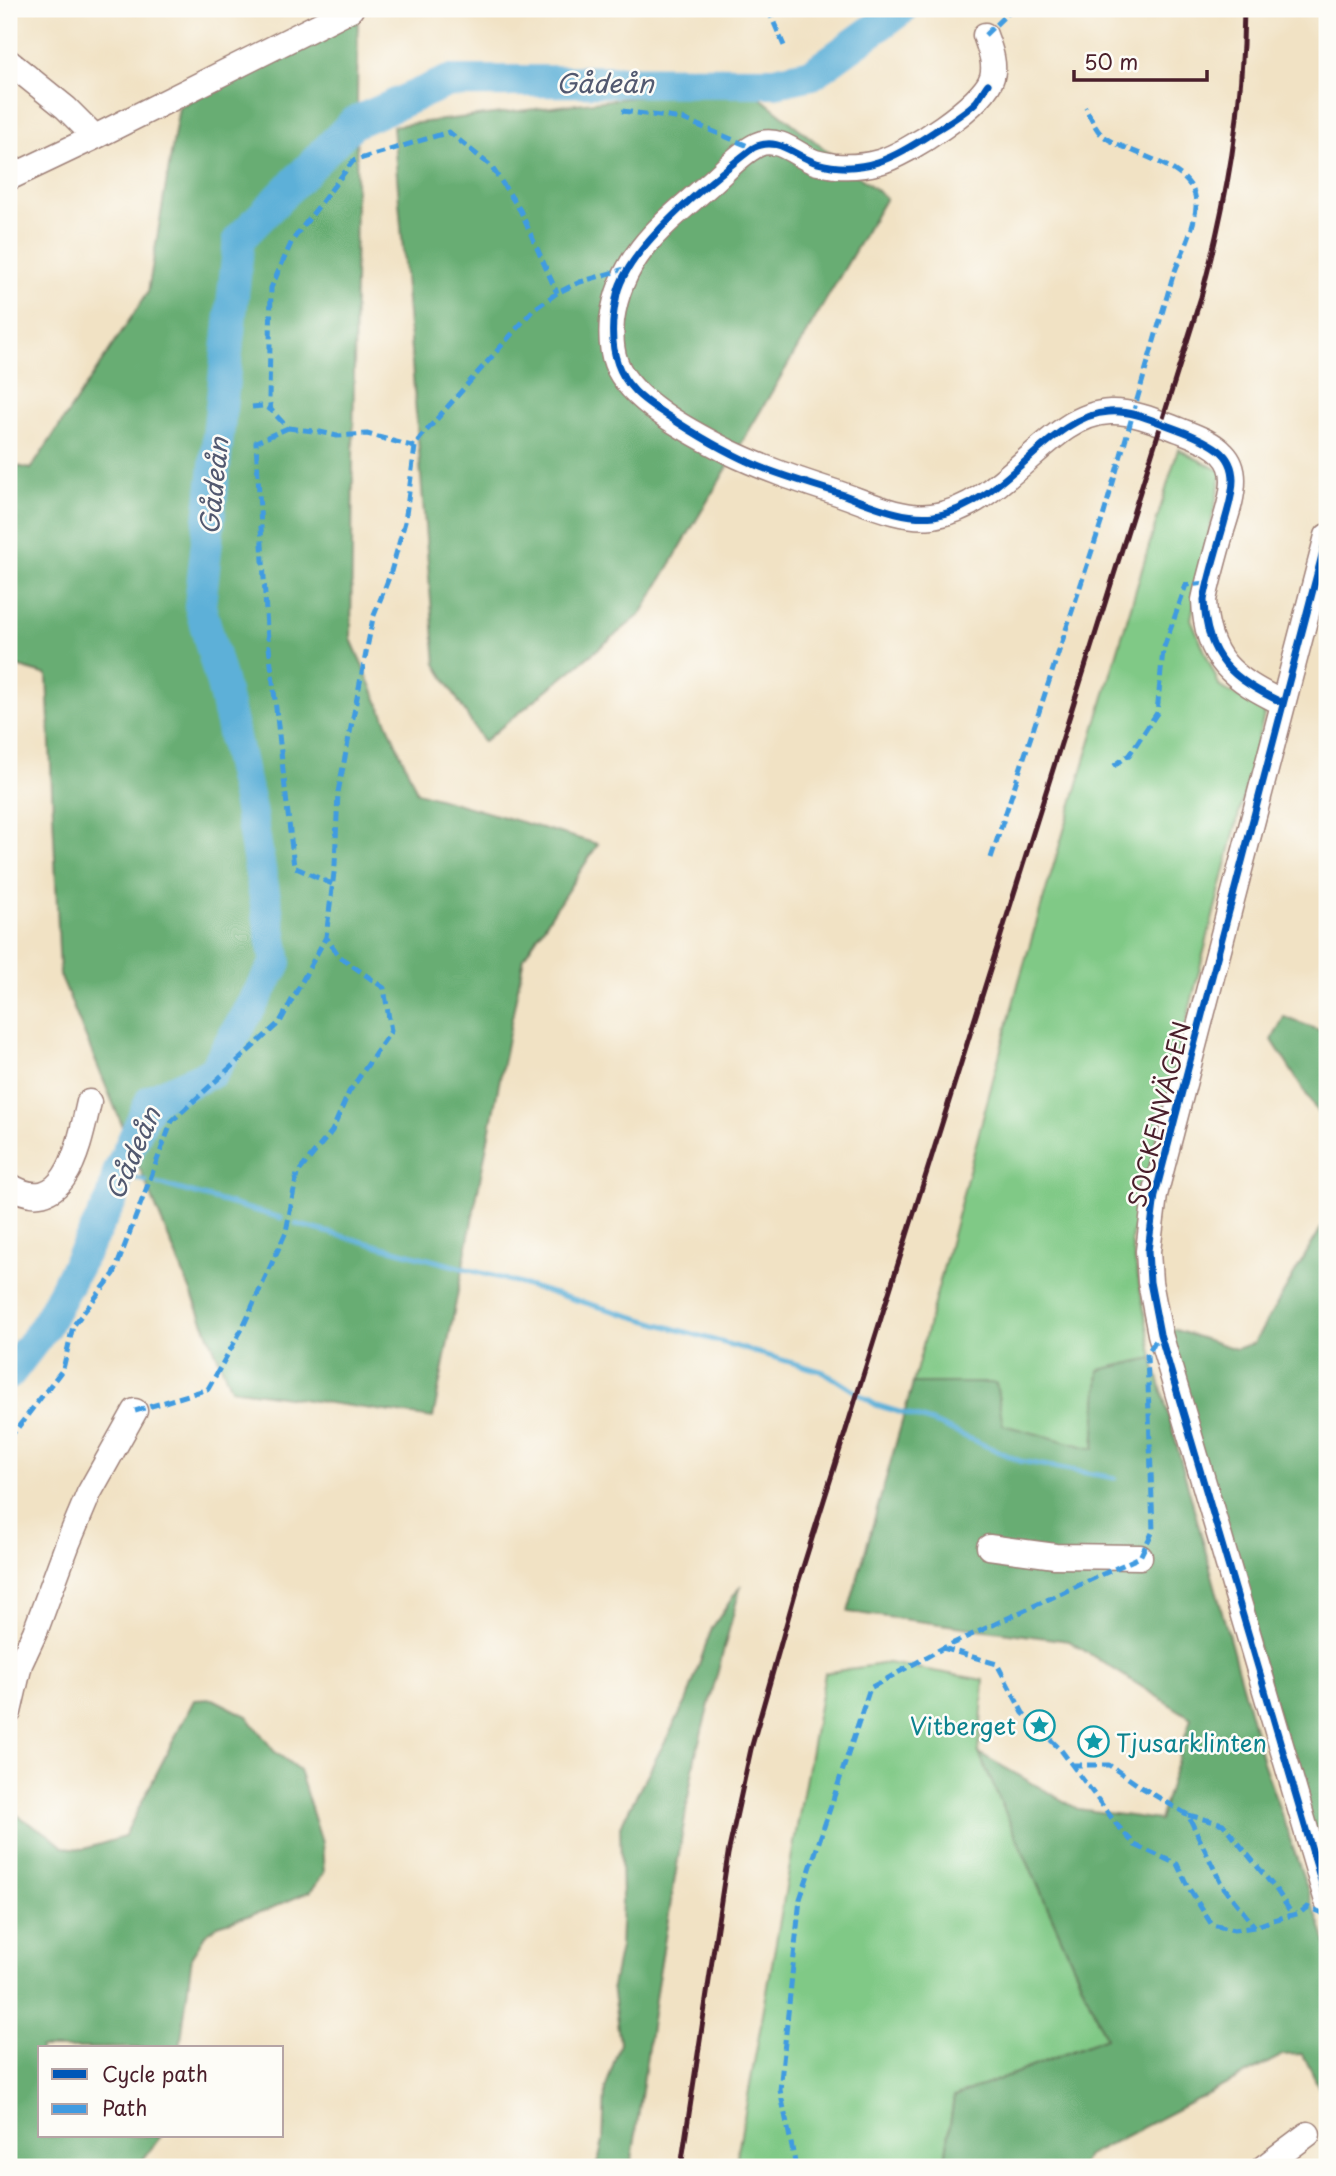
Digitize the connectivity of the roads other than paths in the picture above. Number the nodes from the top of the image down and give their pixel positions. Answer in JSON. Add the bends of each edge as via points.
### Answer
{"nodes":[{"id":1,"x":351,"y":9,"type":"edge"},
{"id":2,"x":985,"y":35,"type":"dead end"},
{"id":3,"x":9,"y":62,"type":"edge"},
{"id":4,"x":95,"y":137,"type":"junction"},
{"id":5,"x":9,"y":178,"type":"edge"},
{"id":6,"x":1327,"y":536,"type":"edge"},
{"id":7,"x":1283,"y":703,"type":"junction"},
{"id":8,"x":89,"y":1102,"type":"dead end"},
{"id":9,"x":9,"y":1185,"type":"edge"},
{"id":10,"x":135,"y":1411,"type":"dead end"},
{"id":11,"x":989,"y":1547,"type":"dead end"},
{"id":12,"x":1140,"y":1557,"type":"dead end"},
{"id":13,"x":9,"y":1712,"type":"edge"},
{"id":14,"x":1327,"y":1901,"type":"edge"},
{"id":15,"x":1308,"y":2134,"type":"dead end"},
{"id":16,"x":1264,"y":2167,"type":"edge"}],
"edges":[{"from":1,"to":4,"type":"street"},
{"from":2,"to":7,"type":"street","via":[[992,54],[992,78],[976,102],[900,155],[860,166],[835,166],[816,163],[779,144],[761,144],[672,217],[645,245],[618,287],[611,330],[616,363],[632,388],[652,405],[722,448],[754,464],[917,516],[958,509],[982,497],[1058,434],[1099,413],[1126,413],[1205,441],[1225,456],[1233,480],[1204,600],[1210,640],[1231,671]]},
{"from":3,"to":4,"type":"street"},
{"from":4,"to":5,"type":"street"},
{"from":6,"to":7,"type":"street","name":"SOCKENVÄGEN"},
{"from":7,"to":14,"type":"street","name":"SOCKENVÄGEN","via":[[1155,1195],[1148,1251],[1160,1334]]},
{"from":8,"to":9,"type":"street","via":[[65,1178],[37,1194]]},
{"from":10,"to":13,"type":"street","via":[[89,1493],[68,1543],[20,1664]]},
{"from":11,"to":12,"type":"street","via":[[1055,1556]]},
{"from":15,"to":16,"type":"street"}]}
